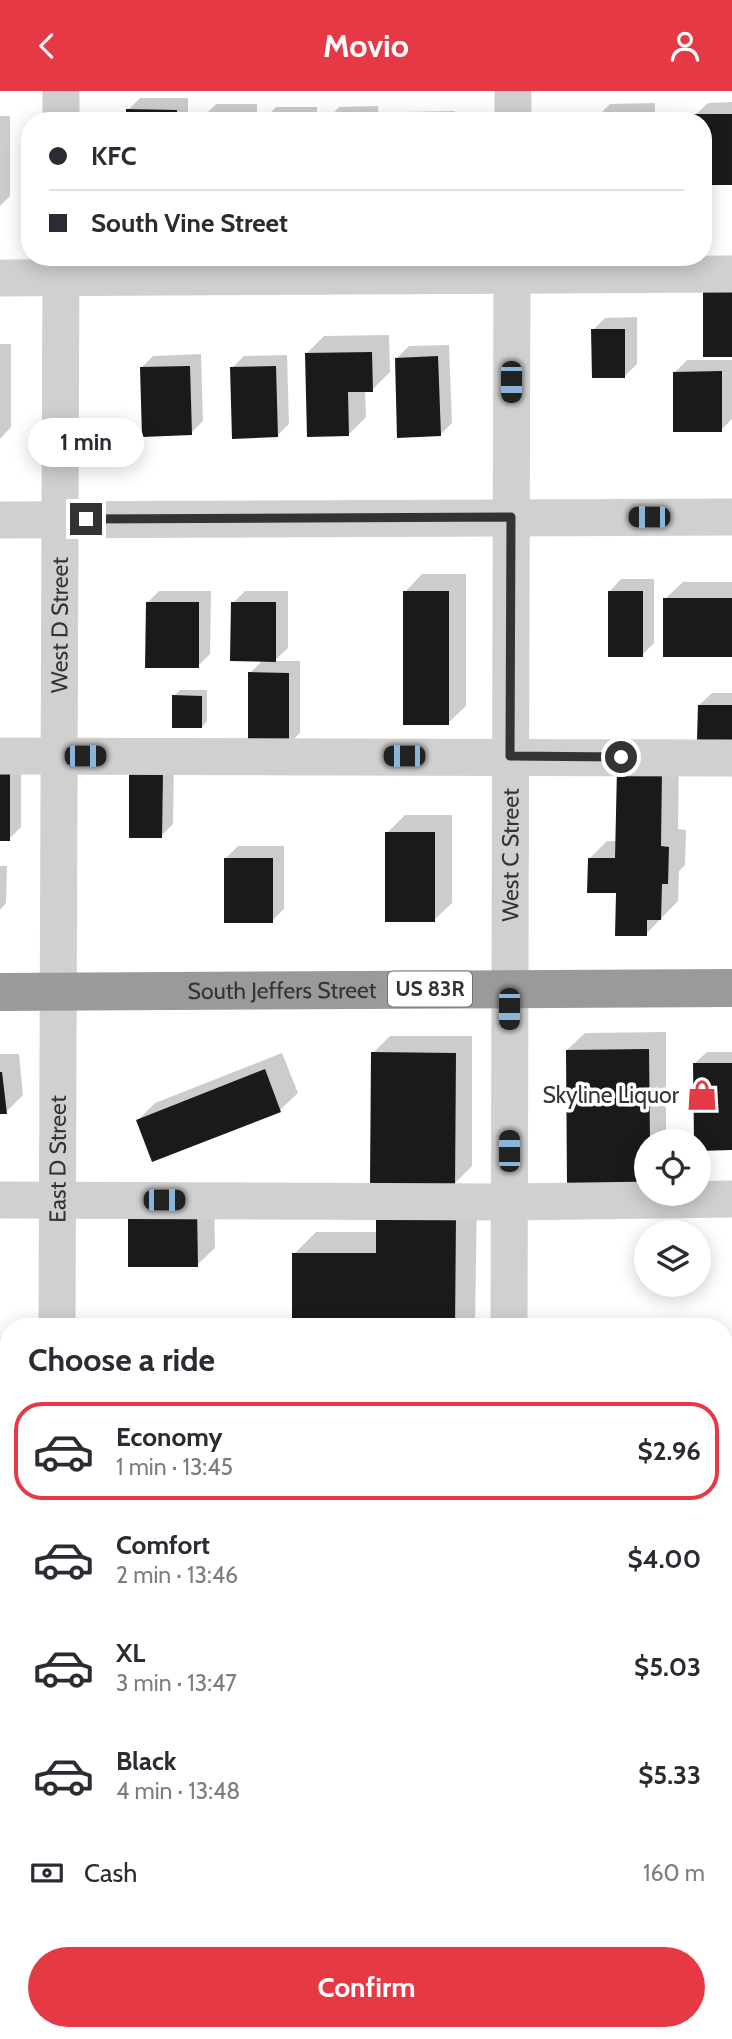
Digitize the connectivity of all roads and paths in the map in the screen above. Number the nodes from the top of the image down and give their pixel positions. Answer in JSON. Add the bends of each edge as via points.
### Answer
{"nodes":[{"id":1,"x":61,"y":91,"type":"edge"},
{"id":2,"x":513,"y":91,"type":"edge"},
{"id":3,"x":61,"y":112,"type":"edge"},
{"id":4,"x":513,"y":112,"type":"edge"},
{"id":5,"x":512,"y":266,"type":"edge"},
{"id":6,"x":61,"y":267,"type":"edge"},
{"id":7,"x":732,"y":274,"type":"edge"},
{"id":8,"x":0,"y":278,"type":"edge"},
{"id":9,"x":511,"y":517,"type":"junction"},
{"id":10,"x":732,"y":517,"type":"edge"},
{"id":11,"x":60,"y":519,"type":"junction"},
{"id":12,"x":0,"y":520,"type":"edge"},
{"id":13,"x":0,"y":756,"type":"edge"},
{"id":14,"x":58,"y":756,"type":"junction"},
{"id":15,"x":510,"y":756,"type":"junction"},
{"id":16,"x":732,"y":758,"type":"edge"},
{"id":17,"x":732,"y":988,"type":"edge"},
{"id":18,"x":509,"y":989,"type":"junction"},
{"id":19,"x":0,"y":992,"type":"edge"},
{"id":20,"x":57,"y":992,"type":"junction"},
{"id":21,"x":58,"y":1199,"type":"junction"},
{"id":22,"x":732,"y":1199,"type":"edge"},
{"id":23,"x":0,"y":1200,"type":"edge"},
{"id":24,"x":509,"y":1202,"type":"junction"},
{"id":25,"x":57,"y":1318,"type":"edge"},
{"id":26,"x":509,"y":1318,"type":"edge"}],
"edges":[{"from":1,"to":3,"type":"street"},
{"from":2,"to":4,"type":"street"},
{"from":5,"to":6,"type":"street"},
{"from":5,"to":7,"type":"street"},
{"from":5,"to":9,"type":"street","name":"West C Street"},
{"from":6,"to":8,"type":"street"},
{"from":6,"to":11,"type":"street","name":"West D Street"},
{"from":9,"to":10,"type":"street"},
{"from":9,"to":11,"type":"street"},
{"from":9,"to":15,"type":"street","name":"West C Street"},
{"from":11,"to":12,"type":"street"},
{"from":11,"to":14,"type":"street","name":"West D Street"},
{"from":13,"to":14,"type":"street"},
{"from":14,"to":15,"type":"street"},
{"from":14,"to":20,"type":"street","name":"West D Street"},
{"from":15,"to":16,"type":"street"},
{"from":15,"to":18,"type":"street","name":"West C Street"},
{"from":17,"to":18,"type":"highway","name":"South Jeffers Street","number":"US 83R"},
{"from":18,"to":20,"type":"highway","name":"South Jeffers Street","number":"US 83R"},
{"from":18,"to":24,"type":"street","name":"West C Street"},
{"from":19,"to":20,"type":"highway","name":"South Jeffers Street","number":"US 83R"},
{"from":20,"to":21,"type":"street","name":"East D Street"},
{"from":21,"to":23,"type":"street"},
{"from":21,"to":24,"type":"street"},
{"from":21,"to":25,"type":"street","name":"East D Street"},
{"from":22,"to":24,"type":"street"},
{"from":24,"to":26,"type":"street","name":"West C Street"}]}
